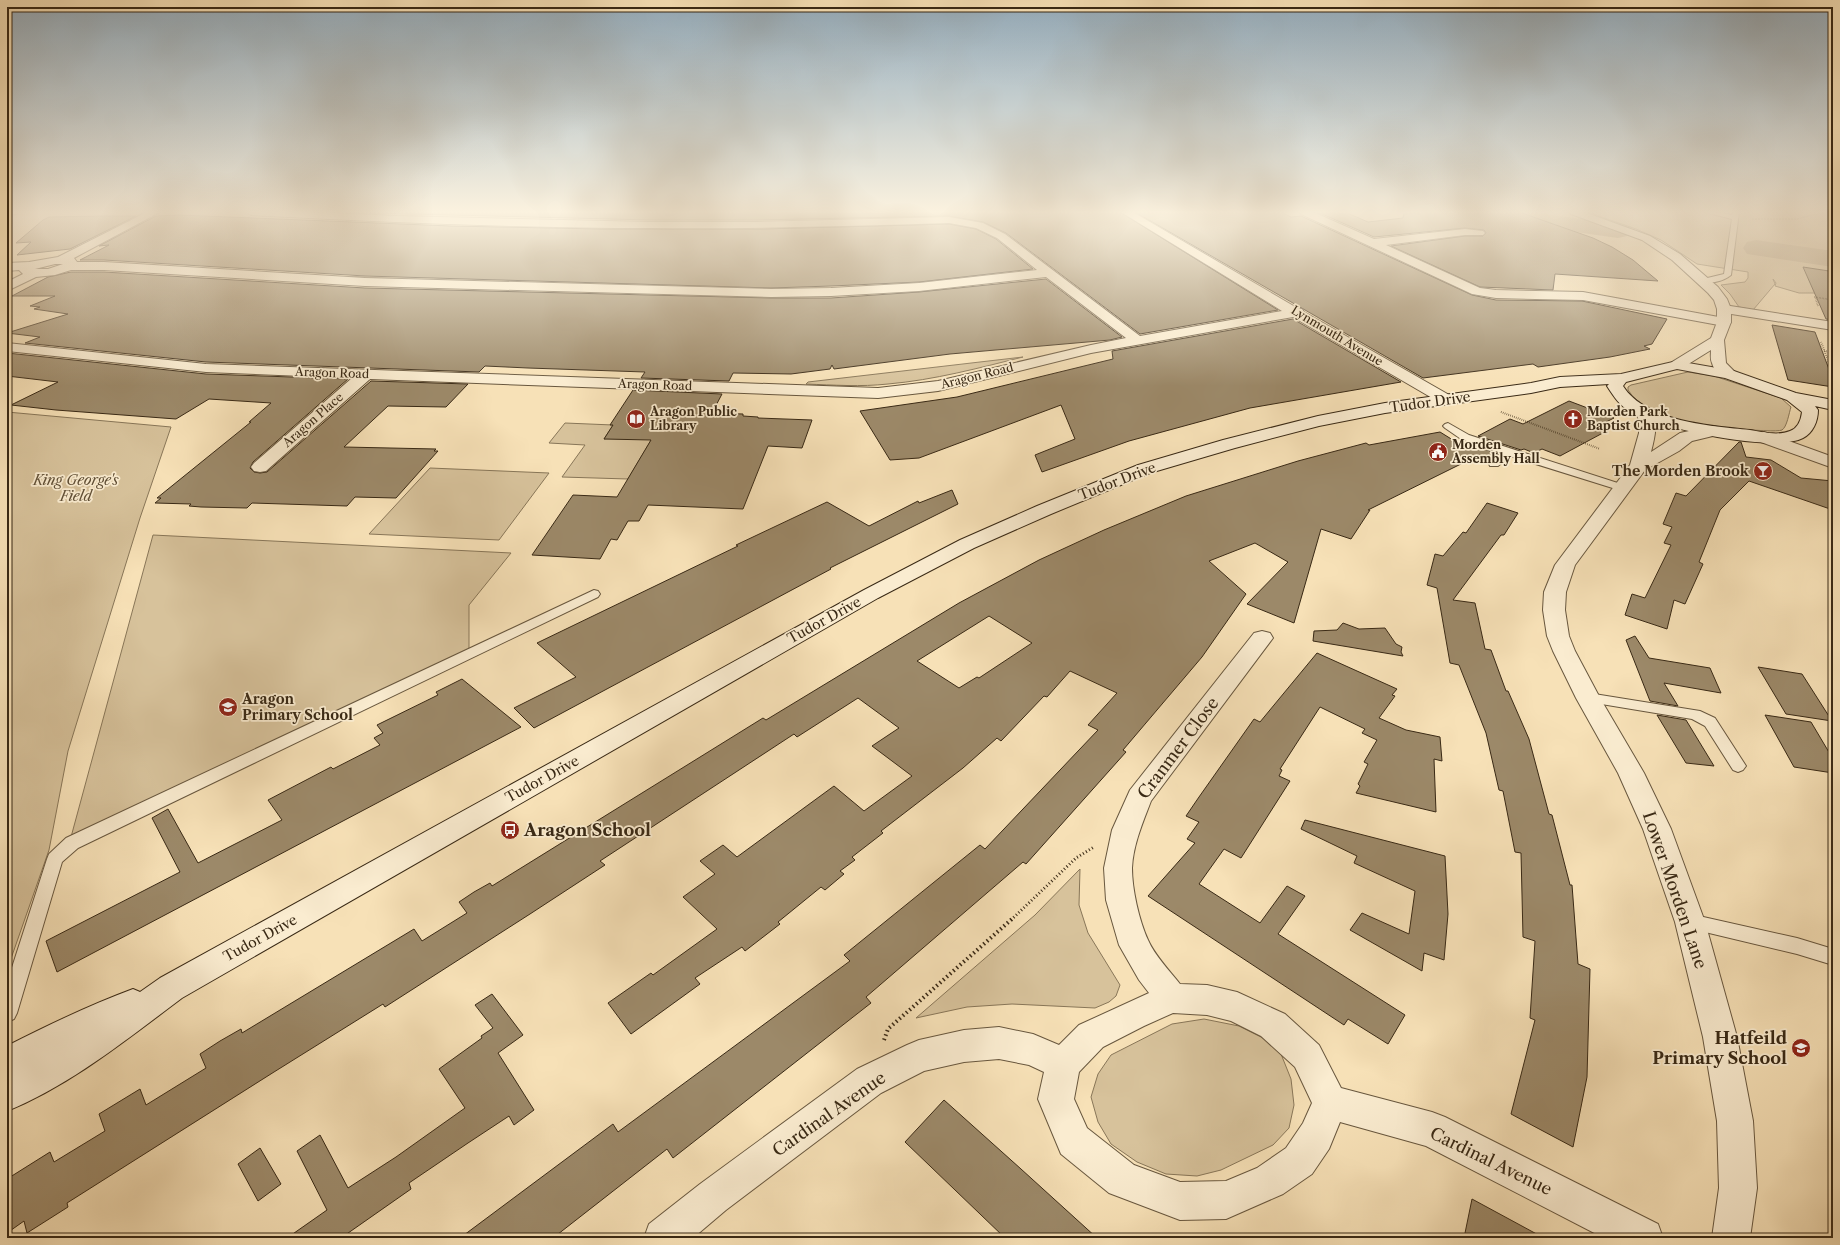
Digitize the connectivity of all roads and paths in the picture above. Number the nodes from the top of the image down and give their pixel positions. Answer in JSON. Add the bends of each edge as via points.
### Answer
{"nodes":[{"id":1,"x":32,"y":270,"type":"joint"},
{"id":2,"x":53,"y":270,"type":"edge"},
{"id":3,"x":161,"y":270,"type":"edge"},
{"id":4,"x":1043,"y":270,"type":"edge"},
{"id":5,"x":1225,"y":270,"type":"edge"},
{"id":6,"x":1432,"y":270,"type":"edge"},
{"id":7,"x":1691,"y":270,"type":"edge"},
{"id":8,"x":1728,"y":270,"type":"edge"},
{"id":9,"x":1047,"y":273,"type":"junction"},
{"id":10,"x":1703,"y":280,"type":"junction"},
{"id":11,"x":7,"y":287,"type":"edge"},
{"id":12,"x":1297,"y":312,"type":"junction"},
{"id":13,"x":1724,"y":316,"type":"junction"},
{"id":14,"x":1814,"y":323,"type":"junction"},
{"id":15,"x":1833,"y":326,"type":"edge"},
{"id":16,"x":1137,"y":340,"type":"junction"},
{"id":17,"x":1718,"y":340,"type":"junction"},
{"id":18,"x":7,"y":347,"type":"edge"},
{"id":19,"x":1824,"y":351,"type":"junction"},
{"id":20,"x":1833,"y":352,"type":"edge"},
{"id":21,"x":1676,"y":365,"type":"junction"},
{"id":22,"x":1832,"y":368,"type":"edge"},
{"id":23,"x":1833,"y":373,"type":"edge"},
{"id":24,"x":366,"y":374,"type":"junction"},
{"id":25,"x":1729,"y":374,"type":"junction"},
{"id":26,"x":1621,"y":378,"type":"junction"},
{"id":27,"x":1531,"y":388,"type":"junction"},
{"id":28,"x":1793,"y":397,"type":"junction"},
{"id":29,"x":1445,"y":399,"type":"junction"},
{"id":30,"x":1627,"y":402,"type":"junction"},
{"id":31,"x":1833,"y":405,"type":"edge"},
{"id":32,"x":1497,"y":411,"type":"dead end"},
{"id":33,"x":1643,"y":411,"type":"junction"},
{"id":34,"x":1833,"y":415,"type":"edge"},
{"id":35,"x":1806,"y":425,"type":"junction"},
{"id":36,"x":1448,"y":426,"type":"dead end"},
{"id":37,"x":1711,"y":431,"type":"junction"},
{"id":38,"x":1764,"y":437,"type":"junction"},
{"id":39,"x":1600,"y":449,"type":"dead end"},
{"id":40,"x":1508,"y":452,"type":"junction"},
{"id":41,"x":1833,"y":456,"type":"edge"},
{"id":42,"x":1833,"y":463,"type":"edge"},
{"id":43,"x":1494,"y":464,"type":"dead end"},
{"id":44,"x":1639,"y":466,"type":"junction"},
{"id":45,"x":260,"y":467,"type":"dead end"},
{"id":46,"x":1623,"y":488,"type":"junction"},
{"id":47,"x":594,"y":594,"type":"dead end"},
{"id":48,"x":1262,"y":638,"type":"dead end"},
{"id":49,"x":1588,"y":698,"type":"junction"},
{"id":50,"x":1738,"y":766,"type":"dead end"},
{"id":51,"x":1126,"y":830,"type":"junction"},
{"id":52,"x":1690,"y":922,"type":"junction"},
{"id":53,"x":1833,"y":957,"type":"edge"},
{"id":54,"x":171,"y":988,"type":"junction"},
{"id":55,"x":1172,"y":998,"type":"junction"},
{"id":56,"x":7,"y":1013,"type":"edge"},
{"id":57,"x":7,"y":1063,"type":"edge"},
{"id":58,"x":1063,"y":1064,"type":"junction"},
{"id":59,"x":869,"y":1081,"type":"junction"},
{"id":60,"x":7,"y":1094,"type":"edge"},
{"id":61,"x":1330,"y":1102,"type":"junction"},
{"id":62,"x":663,"y":1238,"type":"edge"},
{"id":63,"x":1644,"y":1238,"type":"edge"},
{"id":64,"x":1731,"y":1238,"type":"edge"}],
"edges":[{"from":1,"to":2,"type":"street"},
{"from":1,"to":11,"type":"street"},
{"from":3,"to":9,"type":"street","via":[[300,280],[771,293],[919,287]]},
{"from":4,"to":9,"type":"street"},
{"from":5,"to":12,"type":"street","name":"Lynmouth Avenue"},
{"from":6,"to":13,"type":"street","via":[[1477,291],[1496,294],[1582,296]]},
{"from":7,"to":10,"type":"street"},
{"from":8,"to":10,"type":"lane","via":[[1724,278]]},
{"from":9,"to":16,"type":"street"},
{"from":10,"to":13,"type":"street","via":[[1720,299]]},
{"from":12,"to":16,"type":"street","name":"Aragon Road"},
{"from":12,"to":29,"type":"street","name":"Lynmouth Avenue"},
{"from":13,"to":14,"type":"street"},
{"from":13,"to":17,"type":"street"},
{"from":14,"to":15,"type":"street"},
{"from":14,"to":19,"type":"path"},
{"from":16,"to":24,"type":"street","name":"Aragon Road","via":[[938,386],[878,393]]},
{"from":17,"to":21,"type":"street"},
{"from":17,"to":25,"type":"street","via":[[1719,364]]},
{"from":18,"to":24,"type":"street","name":"Aragon Road","via":[[206,368]]},
{"from":19,"to":20,"type":"path"},
{"from":19,"to":22,"type":"path"},
{"from":21,"to":25,"type":"street"},
{"from":21,"to":26,"type":"street","name":"Tudor Drive"},
{"from":22,"to":23,"type":"path"},
{"from":24,"to":45,"type":"street","name":"Aragon Place"},
{"from":25,"to":28,"type":"street"},
{"from":26,"to":27,"type":"street","name":"Tudor Drive","via":[[1560,382]]},
{"from":26,"to":30,"type":"street","via":[[1615,386],[1618,394]]},
{"from":27,"to":29,"type":"street","name":"Tudor Drive"},
{"from":27,"to":30,"type":"street","name":"Tudor Drive","via":[[1576,390]]},
{"from":28,"to":31,"type":"street"},
{"from":28,"to":35,"type":"street","via":[[1810,410]]},
{"from":29,"to":54,"type":"street","name":"Tudor Drive","via":[[1318,421],[1183,457],[1114,480],[967,544],[891,583]]},
{"from":30,"to":33,"type":"street"},
{"from":32,"to":39,"type":"path"},
{"from":33,"to":37,"type":"street","via":[[1662,420]]},
{"from":33,"to":44,"type":"street","name":"Lower Morden Lane","via":[[1647,420],[1647,433]]},
{"from":34,"to":35,"type":"street","via":[[1824,415]]},
{"from":35,"to":38,"type":"street","via":[[1794,436]]},
{"from":35,"to":41,"type":"street","via":[[1819,446]]},
{"from":36,"to":40,"type":"lane","via":[[1465,437]]},
{"from":37,"to":38,"type":"street"},
{"from":37,"to":44,"type":"street","name":"Lower Morden Lane","via":[[1686,437]]},
{"from":38,"to":42,"type":"street"},
{"from":40,"to":43,"type":"lane"},
{"from":40,"to":46,"type":"lane"},
{"from":44,"to":46,"type":"street","name":"Lower Morden Lane"},
{"from":46,"to":49,"type":"street","name":"Lower Morden Lane","via":[[1565,565],[1555,592],[1554,610],[1558,636]]},
{"from":47,"to":56,"type":"lane","via":[[72,843],[56,859]]},
{"from":48,"to":51,"type":"street","name":"Cranmer Close","via":[[1139,797]]},
{"from":49,"to":50,"type":"lane","via":[[1695,715],[1710,722]]},
{"from":49,"to":52,"type":"street","name":"Lower Morden Lane","via":[[1631,773],[1657,829]]},
{"from":51,"to":55,"type":"street","name":"Cranmer Close","via":[[1118,868],[1121,900],[1134,945]]},
{"from":51,"to":59,"type":"path","via":[[1076,858],[1020,912],[888,1029]]},
{"from":52,"to":53,"type":"lane","via":[[1797,946]]},
{"from":52,"to":64,"type":"street","name":"Lower Morden Lane","via":[[1720,1037],[1735,1121],[1738,1188]]},
{"from":54,"to":57,"type":"street","name":"Tudor Drive","via":[[77,1028]]},
{"from":54,"to":60,"type":"street","name":"Tudor Drive","via":[[68,1061]]},
{"from":55,"to":58,"type":"street","via":[[1091,1036]]},
{"from":55,"to":61,"type":"street","via":[[1206,1000],[1237,1007],[1273,1025],[1307,1056]]},
{"from":58,"to":59,"type":"street","name":"Cardinal Avenue","via":[[1033,1050],[999,1043],[964,1046],[919,1056]]},
{"from":58,"to":61,"type":"street","via":[[1056,1099],[1074,1141],[1122,1180],[1180,1201],[1226,1200],[1270,1181],[1299,1161],[1316,1136]]},
{"from":59,"to":62,"type":"street","name":"Cardinal Avenue"},
{"from":61,"to":63,"type":"street","name":"Cardinal Avenue","via":[[1432,1130]]}]}
